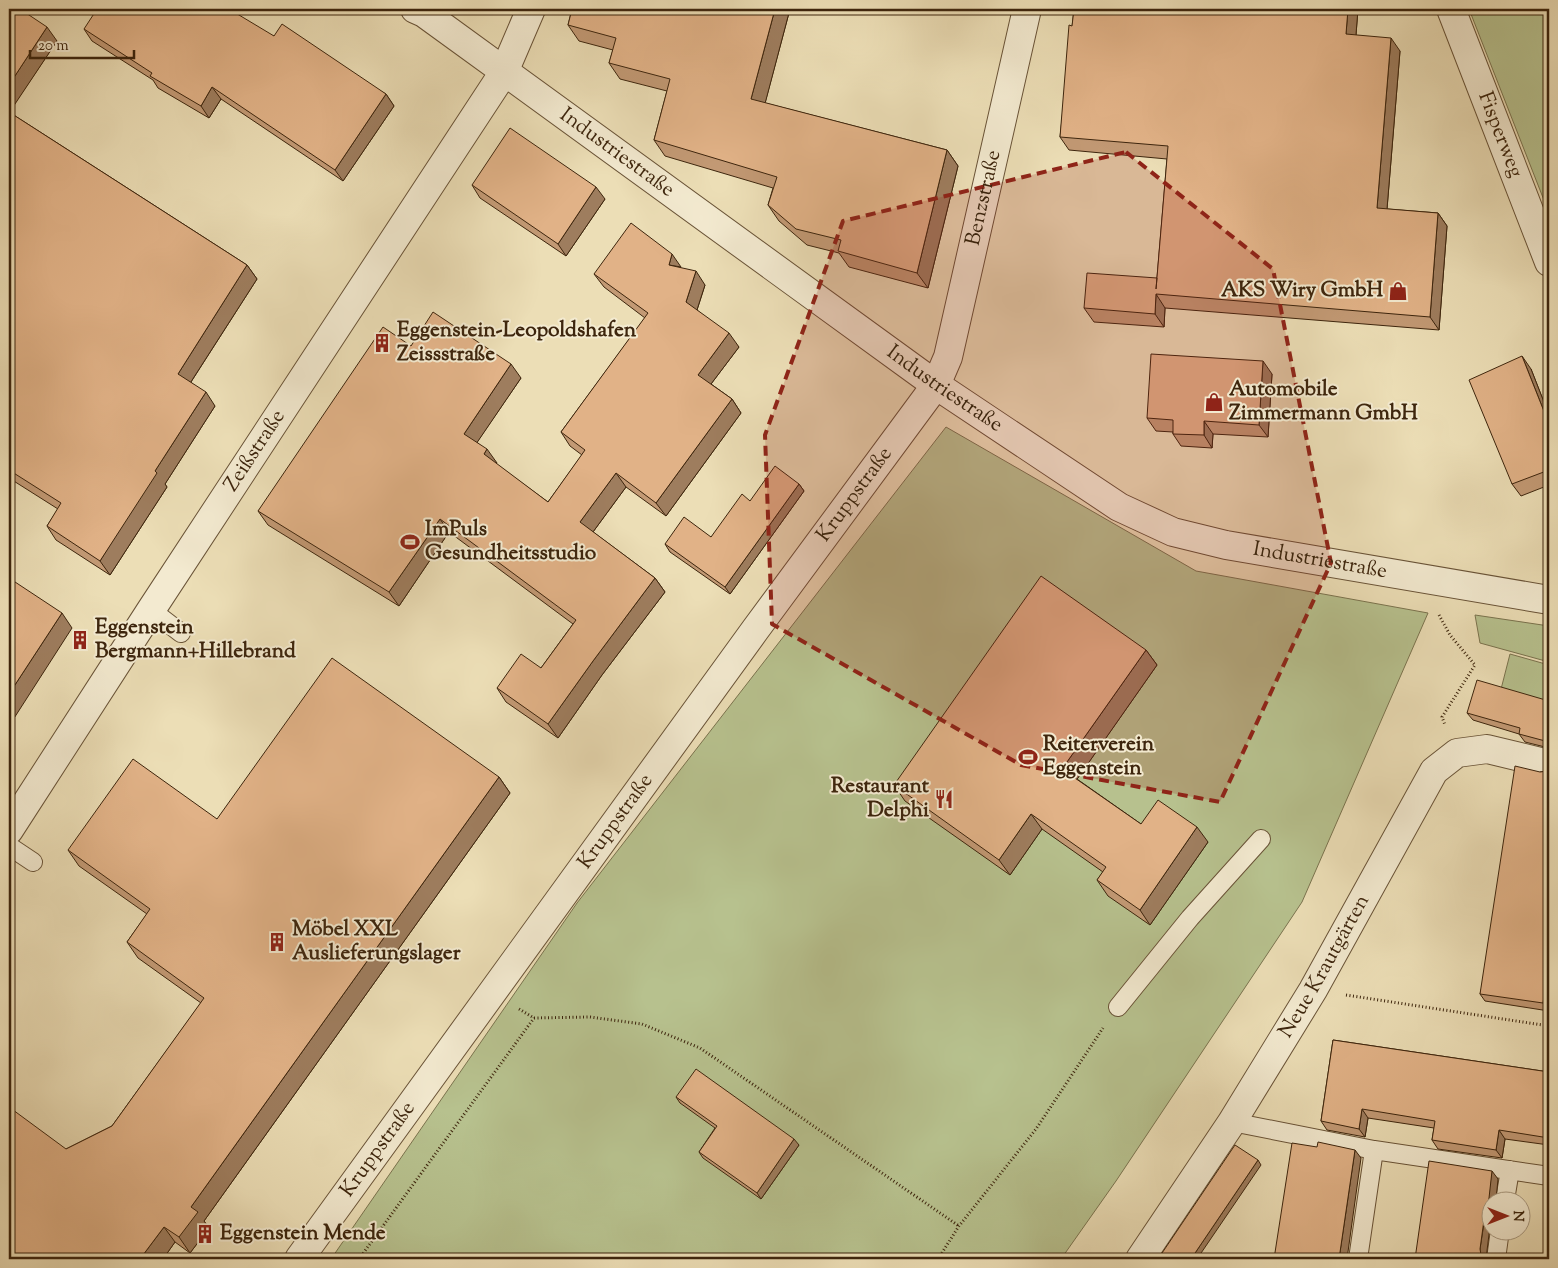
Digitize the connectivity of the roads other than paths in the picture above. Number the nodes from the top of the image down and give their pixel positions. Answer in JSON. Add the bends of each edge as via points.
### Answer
{"nodes":[{"id":1,"x":415,"y":9,"type":"edge"},
{"id":2,"x":531,"y":9,"type":"edge"},
{"id":3,"x":1027,"y":9,"type":"edge"},
{"id":4,"x":1451,"y":9,"type":"edge"},
{"id":5,"x":504,"y":72,"type":"junction"},
{"id":6,"x":1549,"y":262,"type":"edge"},
{"id":7,"x":936,"y":385,"type":"junction"},
{"id":8,"x":1549,"y":600,"type":"edge"},
{"id":9,"x":150,"y":610,"type":"junction"},
{"id":10,"x":182,"y":632,"type":"dead end"},
{"id":11,"x":1549,"y":764,"type":"edge"},
{"id":12,"x":9,"y":830,"type":"edge"},
{"id":13,"x":1260,"y":839,"type":"dead end"},
{"id":14,"x":9,"y":846,"type":"edge"},
{"id":15,"x":34,"y":862,"type":"dead end"},
{"id":16,"x":1118,"y":1007,"type":"road end"},
{"id":17,"x":1232,"y":1122,"type":"junction"},
{"id":18,"x":1374,"y":1150,"type":"junction"},
{"id":19,"x":1510,"y":1170,"type":"junction"},
{"id":20,"x":1549,"y":1176,"type":"edge"},
{"id":21,"x":1507,"y":1190,"type":"edge"},
{"id":22,"x":1499,"y":1240,"type":"edge"},
{"id":23,"x":299,"y":1259,"type":"edge"},
{"id":24,"x":1140,"y":1259,"type":"edge"},
{"id":25,"x":1358,"y":1259,"type":"edge"},
{"id":26,"x":1496,"y":1259,"type":"edge"}],
"edges":[{"from":1,"to":5,"type":"street","name":"Industriestraße"},
{"from":2,"to":5,"type":"street","name":"Zeißstraße"},
{"from":3,"to":7,"type":"street","name":"Benzstraße","via":[[948,358]]},
{"from":4,"to":6,"type":"street","name":"Fisperweg"},
{"from":5,"to":7,"type":"street","name":"Industriestraße"},
{"from":5,"to":9,"type":"street","name":"Zeißstraße"},
{"from":7,"to":8,"type":"street","name":"Industriestraße","via":[[1119,507],[1173,532],[1226,545]]},
{"from":7,"to":23,"type":"street","name":"Kruppstraße","via":[[760,622]]},
{"from":9,"to":10,"type":"lane"},
{"from":9,"to":12,"type":"street","name":"Zeißstraße"},
{"from":11,"to":17,"type":"street","name":"Neue Krautgärten","via":[[1487,749],[1457,753],[1434,771],[1313,990]]},
{"from":13,"to":16,"type":"lane"},
{"from":14,"to":15,"type":"lane"},
{"from":17,"to":18,"type":"lane"},
{"from":17,"to":24,"type":"street","name":"Neue Krautgärten"},
{"from":18,"to":19,"type":"lane"},
{"from":18,"to":25,"type":"lane"},
{"from":19,"to":20,"type":"lane"},
{"from":19,"to":21,"type":"lane"},
{"from":22,"to":26,"type":"lane"}]}
